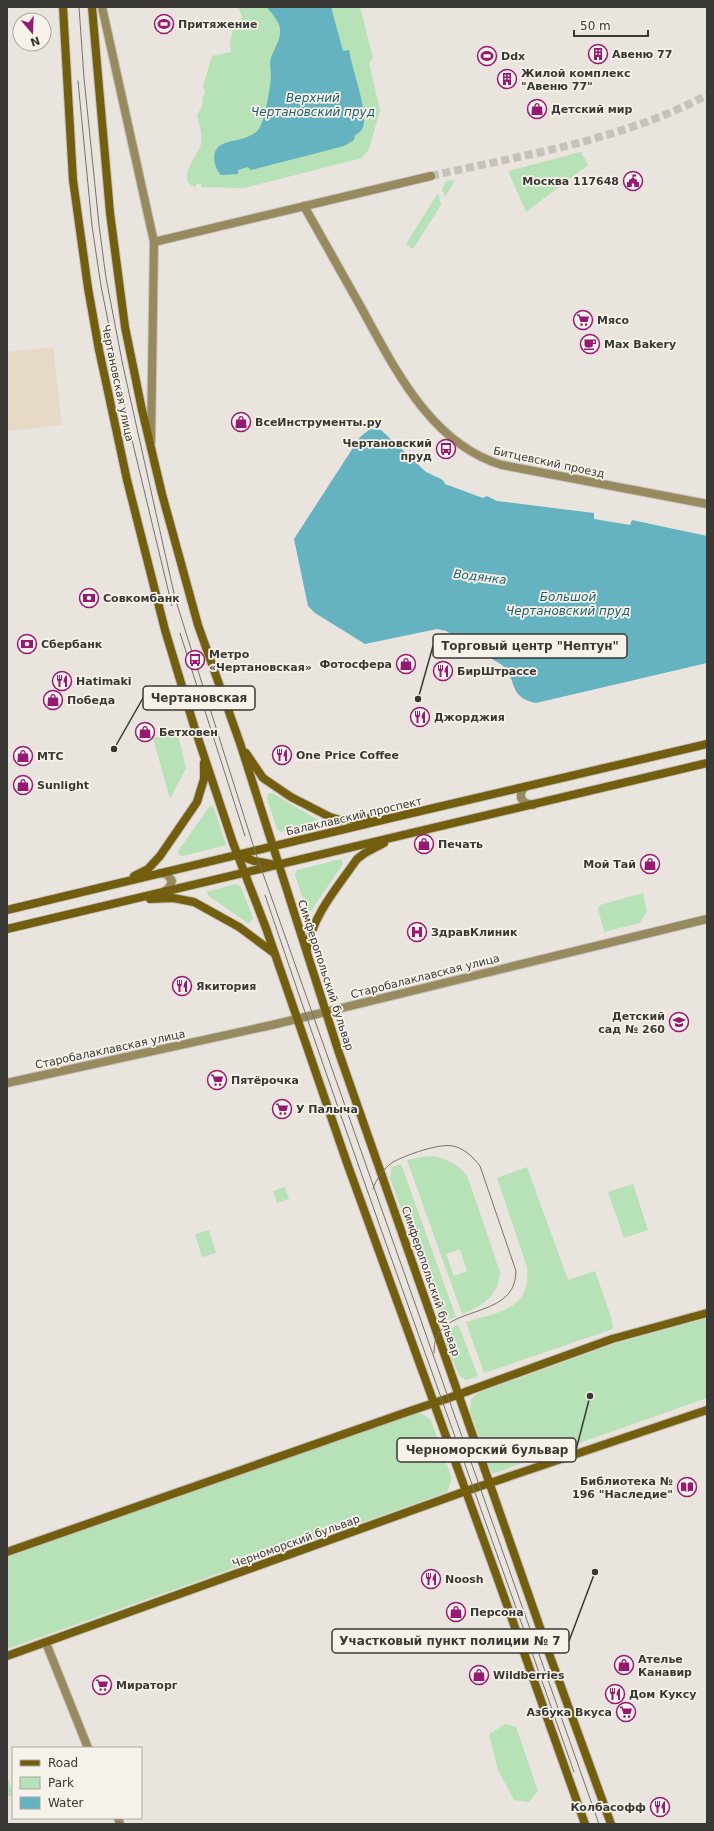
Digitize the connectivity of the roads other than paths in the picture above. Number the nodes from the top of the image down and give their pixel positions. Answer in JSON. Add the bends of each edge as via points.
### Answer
{"nodes":[{"id":1,"x":63,"y":7,"type":"edge"},
{"id":2,"x":92,"y":7,"type":"edge"},
{"id":3,"x":102,"y":7,"type":"edge"},
{"id":4,"x":431,"y":176,"type":"tunnel mouth"},
{"id":5,"x":304,"y":206,"type":"junction"},
{"id":6,"x":154,"y":242,"type":"junction"},
{"id":7,"x":151,"y":449,"type":"junction"},
{"id":8,"x":707,"y":504,"type":"edge"},
{"id":9,"x":240,"y":743,"type":"junction"},
{"id":10,"x":707,"y":744,"type":"edge"},
{"id":11,"x":204,"y":754,"type":"junction"},
{"id":12,"x":707,"y":763,"type":"edge"},
{"id":13,"x":525,"y":787,"type":"junction"},
{"id":14,"x":533,"y":805,"type":"junction"},
{"id":15,"x":391,"y":818,"type":"junction"},
{"id":16,"x":411,"y":833,"type":"junction"},
{"id":17,"x":272,"y":847,"type":"junction"},
{"id":18,"x":238,"y":855,"type":"junction"},
{"id":19,"x":254,"y":861,"type":"junction"},
{"id":20,"x":278,"y":864,"type":"junction"},
{"id":21,"x":160,"y":873,"type":"junction"},
{"id":22,"x":245,"y":873,"type":"junction"},
{"id":23,"x":122,"y":882,"type":"junction"},
{"id":24,"x":163,"y":892,"type":"junction"},
{"id":25,"x":127,"y":900,"type":"junction"},
{"id":26,"x":7,"y":910,"type":"edge"},
{"id":27,"x":707,"y":919,"type":"edge"},
{"id":28,"x":7,"y":929,"type":"edge"},
{"id":29,"x":307,"y":950,"type":"junction"},
{"id":30,"x":274,"y":953,"type":"junction"},
{"id":31,"x":326,"y":1011,"type":"junction"},
{"id":32,"x":297,"y":1018,"type":"junction"},
{"id":33,"x":7,"y":1083,"type":"edge"},
{"id":34,"x":707,"y":1313,"type":"edge"},
{"id":35,"x":459,"y":1394,"type":"junction"},
{"id":36,"x":434,"y":1403,"type":"junction"},
{"id":37,"x":707,"y":1410,"type":"edge"},
{"id":38,"x":490,"y":1483,"type":"junction"},
{"id":39,"x":466,"y":1491,"type":"junction"},
{"id":40,"x":7,"y":1552,"type":"edge"},
{"id":41,"x":46,"y":1642,"type":"junction"},
{"id":42,"x":7,"y":1656,"type":"edge"},
{"id":43,"x":88,"y":1747,"type":"edge"},
{"id":44,"x":584,"y":1824,"type":"edge"},
{"id":45,"x":611,"y":1824,"type":"edge"}],
"edges":[{"from":1,"to":11,"type":"main road","name":"Чертановская улица","via":[[74,188],[99,350],[127,480],[165,630]]},
{"from":2,"to":7,"type":"main road","name":"Чертановская улица","via":[[118,284]]},
{"from":3,"to":6,"type":"street"},
{"from":4,"to":5,"type":"street"},
{"from":5,"to":6,"type":"street"},
{"from":5,"to":8,"type":"street","name":"Битцевский проезд","via":[[403,380],[427,413],[461,446],[502,465]]},
{"from":6,"to":7,"type":"street"},
{"from":7,"to":9,"type":"main road","name":"Чертановская улица","via":[[198,625]]},
{"from":9,"to":15,"type":"main road","via":[[263,778],[330,817],[340,820]]},
{"from":9,"to":17,"type":"main road","name":"Симферопольский бульвар"},
{"from":10,"to":13,"type":"main road","name":"Балаклавский проспект"},
{"from":11,"to":18,"type":"main road"},
{"from":11,"to":23,"type":"main road","via":[[204,779],[197,802],[160,856],[148,869]]},
{"from":12,"to":14,"type":"main road"},
{"from":13,"to":14,"type":"street","via":[[521,792],[521,798],[525,803]]},
{"from":13,"to":15,"type":"main road","name":"Балаклавский проспект"},
{"from":14,"to":16,"type":"main road"},
{"from":15,"to":17,"type":"main road","name":"Балаклавский проспект"},
{"from":16,"to":20,"type":"main road"},
{"from":16,"to":29,"type":"main road","via":[[377,846],[357,859],[320,912],[310,932]]},
{"from":17,"to":18,"type":"main road","name":"Балаклавский проспект"},
{"from":17,"to":19,"type":"main road"},
{"from":17,"to":20,"type":"main road","name":"Симферопольский бульвар"},
{"from":18,"to":19,"type":"main road"},
{"from":18,"to":21,"type":"main road","name":"Балаклавский проспект"},
{"from":18,"to":22,"type":"main road"},
{"from":19,"to":20,"type":"main road"},
{"from":19,"to":22,"type":"main road"},
{"from":20,"to":22,"type":"main road"},
{"from":20,"to":29,"type":"main road","name":"Симферопольский бульвар"},
{"from":21,"to":23,"type":"main road","name":"Балаклавский проспект"},
{"from":21,"to":24,"type":"street","via":[[167,874],[172,881],[169,888]]},
{"from":22,"to":24,"type":"main road"},
{"from":22,"to":30,"type":"main road"},
{"from":23,"to":26,"type":"main road","name":"Балаклавский проспект"},
{"from":24,"to":25,"type":"main road"},
{"from":25,"to":28,"type":"main road"},
{"from":25,"to":30,"type":"main road","via":[[173,898],[194,902],[239,927]]},
{"from":27,"to":31,"type":"street","name":"Старобалаклавская улица"},
{"from":29,"to":31,"type":"main road","name":"Симферопольский бульвар"},
{"from":30,"to":32,"type":"main road"},
{"from":31,"to":32,"type":"street","name":"Старобалаклавская улица"},
{"from":31,"to":35,"type":"main road","name":"Симферопольский бульвар"},
{"from":32,"to":33,"type":"street","name":"Старобалаклавская улица"},
{"from":32,"to":36,"type":"main road"},
{"from":34,"to":35,"type":"main road","via":[[612,1339]]},
{"from":35,"to":36,"type":"main road"},
{"from":35,"to":38,"type":"main road","name":"Симферопольский бульвар"},
{"from":36,"to":39,"type":"main road"},
{"from":36,"to":40,"type":"main road"},
{"from":37,"to":38,"type":"main road","name":"Черноморский бульвар"},
{"from":38,"to":39,"type":"main road","name":"Черноморский бульвар"},
{"from":38,"to":45,"type":"main road","name":"Симферопольский бульвар"},
{"from":39,"to":41,"type":"main road","name":"Черноморский бульвар"},
{"from":39,"to":44,"type":"main road"},
{"from":41,"to":42,"type":"main road","name":"Черноморский бульвар"},
{"from":41,"to":43,"type":"street"}]}
